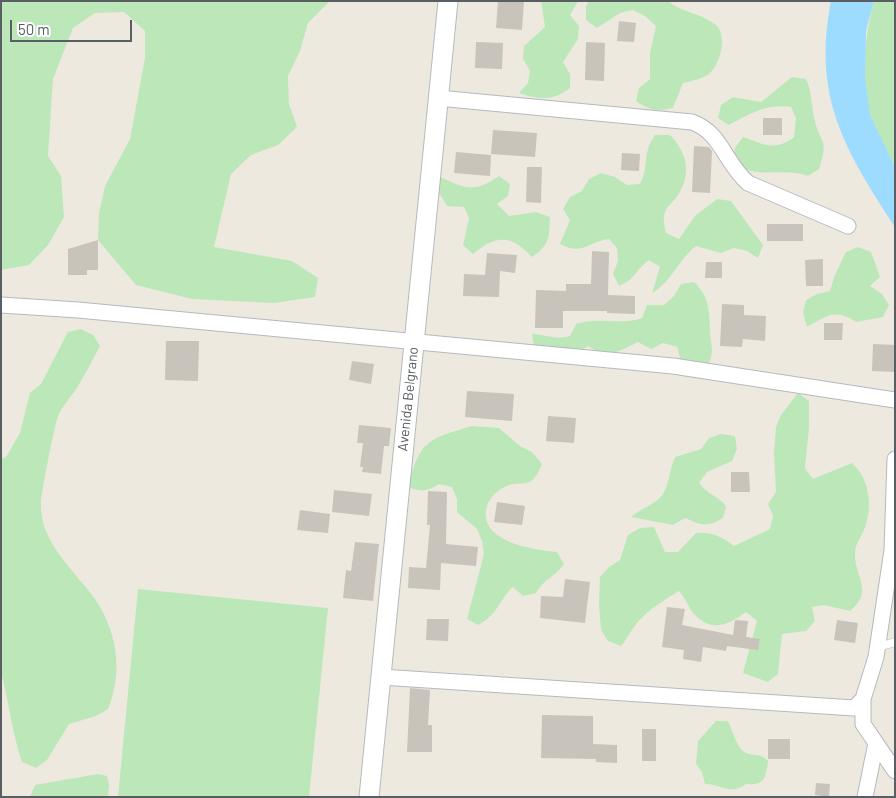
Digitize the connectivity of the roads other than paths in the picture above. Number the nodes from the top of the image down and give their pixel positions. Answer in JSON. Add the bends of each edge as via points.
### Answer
{"nodes":[{"id":1,"x":448,"y":1,"type":"edge"},
{"id":2,"x":438,"y":98,"type":"junction"},
{"id":3,"x":848,"y":226,"type":"dead end"},
{"id":4,"x":1,"y":305,"type":"edge"},
{"id":5,"x":414,"y":343,"type":"junction"},
{"id":6,"x":895,"y":400,"type":"edge"},
{"id":7,"x":895,"y":459,"type":"edge"},
{"id":8,"x":895,"y":642,"type":"edge"},
{"id":9,"x":878,"y":647,"type":"junction"},
{"id":10,"x":381,"y":678,"type":"junction"},
{"id":11,"x":863,"y":699,"type":"junction"},
{"id":12,"x":876,"y":743,"type":"junction"},
{"id":13,"x":895,"y":771,"type":"edge"},
{"id":14,"x":369,"y":797,"type":"edge"},
{"id":15,"x":865,"y":797,"type":"edge"}],
"edges":[{"from":1,"to":2,"type":"street","name":"Avenida Belgrano"},
{"from":2,"to":3,"type":"street","via":[[692,122],[706,127],[715,136],[733,167],[748,183]]},
{"from":2,"to":5,"type":"street","name":"Avenida Belgrano"},
{"from":4,"to":5,"type":"street"},
{"from":5,"to":6,"type":"street","via":[[674,366]]},
{"from":5,"to":10,"type":"street","name":"Avenida Belgrano"},
{"from":7,"to":9,"type":"street","via":[[892,550]]},
{"from":8,"to":9,"type":"lane"},
{"from":9,"to":11,"type":"street"},
{"from":10,"to":11,"type":"street","via":[[854,708]]},
{"from":10,"to":14,"type":"street","name":"Avenida Belgrano"},
{"from":11,"to":12,"type":"street","via":[[863,724]]},
{"from":12,"to":13,"type":"street"},
{"from":12,"to":15,"type":"street"}]}
